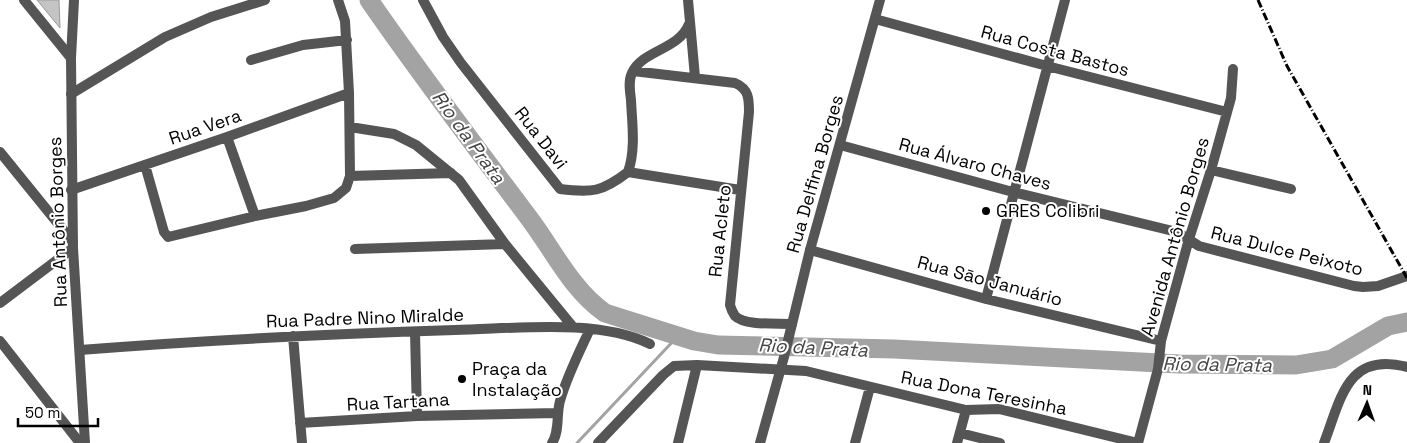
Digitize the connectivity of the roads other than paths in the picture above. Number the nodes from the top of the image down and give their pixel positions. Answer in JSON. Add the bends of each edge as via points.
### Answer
{"nodes":[{"id":1,"x":24,"y":0,"type":"edge"},
{"id":2,"x":74,"y":0,"type":"edge"},
{"id":3,"x":265,"y":0,"type":"edge"},
{"id":4,"x":338,"y":0,"type":"edge"},
{"id":5,"x":423,"y":0,"type":"edge"},
{"id":6,"x":688,"y":0,"type":"edge"},
{"id":7,"x":880,"y":0,"type":"edge"},
{"id":8,"x":1066,"y":0,"type":"edge"},
{"id":9,"x":875,"y":19,"type":"junction"},
{"id":10,"x":689,"y":24,"type":"junction"},
{"id":11,"x":346,"y":40,"type":"junction"},
{"id":12,"x":71,"y":58,"type":"junction"},
{"id":13,"x":251,"y":60,"type":"dead end"},
{"id":14,"x":1047,"y":66,"type":"junction"},
{"id":15,"x":1233,"y":69,"type":"dead end"},
{"id":16,"x":633,"y":71,"type":"junction"},
{"id":17,"x":695,"y":77,"type":"junction"},
{"id":18,"x":350,"y":93,"type":"junction"},
{"id":19,"x":71,"y":94,"type":"junction"},
{"id":20,"x":1227,"y":112,"type":"junction"},
{"id":21,"x":350,"y":127,"type":"junction"},
{"id":22,"x":227,"y":138,"type":"junction"},
{"id":23,"x":840,"y":145,"type":"junction"},
{"id":24,"x":0,"y":152,"type":"edge"},
{"id":25,"x":145,"y":165,"type":"junction"},
{"id":26,"x":1212,"y":170,"type":"junction"},
{"id":27,"x":628,"y":172,"type":"junction"},
{"id":28,"x":450,"y":173,"type":"junction"},
{"id":29,"x":350,"y":176,"type":"junction"},
{"id":30,"x":1292,"y":189,"type":"dead end"},
{"id":31,"x":71,"y":190,"type":"junction"},
{"id":32,"x":740,"y":190,"type":"junction"},
{"id":33,"x":1013,"y":192,"type":"junction"},
{"id":34,"x":255,"y":216,"type":"junction"},
{"id":35,"x":1189,"y":240,"type":"junction"},
{"id":36,"x":505,"y":244,"type":"junction"},
{"id":37,"x":73,"y":245,"type":"junction"},
{"id":38,"x":355,"y":249,"type":"dead end"},
{"id":39,"x":810,"y":250,"type":"junction"},
{"id":40,"x":1407,"y":276,"type":"edge"},
{"id":41,"x":986,"y":298,"type":"junction"},
{"id":42,"x":0,"y":303,"type":"edge"},
{"id":43,"x":573,"y":327,"type":"junction"},
{"id":44,"x":590,"y":329,"type":"junction"},
{"id":45,"x":791,"y":329,"type":"junction"},
{"id":46,"x":415,"y":332,"type":"junction"},
{"id":47,"x":293,"y":336,"type":"junction"},
{"id":48,"x":0,"y":341,"type":"edge"},
{"id":49,"x":650,"y":344,"type":"dead end"},
{"id":50,"x":1161,"y":347,"type":"junction"},
{"id":51,"x":80,"y":350,"type":"junction"},
{"id":52,"x":697,"y":365,"type":"junction"},
{"id":53,"x":1407,"y":367,"type":"edge"},
{"id":54,"x":780,"y":370,"type":"junction"},
{"id":55,"x":870,"y":387,"type":"junction"},
{"id":56,"x":966,"y":410,"type":"junction"},
{"id":57,"x":557,"y":413,"type":"junction"},
{"id":58,"x":417,"y":416,"type":"junction"},
{"id":59,"x":300,"y":423,"type":"junction"},
{"id":60,"x":959,"y":438,"type":"edge"},
{"id":61,"x":80,"y":443,"type":"edge"},
{"id":62,"x":85,"y":443,"type":"edge"},
{"id":63,"x":302,"y":443,"type":"edge"},
{"id":64,"x":552,"y":443,"type":"edge"},
{"id":65,"x":598,"y":443,"type":"edge"},
{"id":66,"x":678,"y":443,"type":"edge"},
{"id":67,"x":760,"y":443,"type":"edge"},
{"id":68,"x":855,"y":443,"type":"edge"},
{"id":69,"x":1000,"y":443,"type":"edge"},
{"id":70,"x":1138,"y":443,"type":"edge"},
{"id":71,"x":1324,"y":443,"type":"edge"}],
"edges":[{"from":1,"to":12,"type":"street"},
{"from":2,"to":12,"type":"street","name":"Rua Antônio Borges"},
{"from":3,"to":19,"type":"street","via":[[211,17],[165,37]]},
{"from":4,"to":11,"type":"street","via":[[345,21]]},
{"from":5,"to":27,"type":"street","name":"Rua Davi","via":[[443,37],[560,189],[600,189]]},
{"from":6,"to":10,"type":"street"},
{"from":7,"to":9,"type":"street","name":"Rua Delfina Borges"},
{"from":8,"to":14,"type":"street"},
{"from":9,"to":14,"type":"street","name":"Rua Costa Bastos"},
{"from":9,"to":23,"type":"street","name":"Rua Delfina Borges"},
{"from":10,"to":16,"type":"street","via":[[681,37],[645,59]]},
{"from":10,"to":17,"type":"street"},
{"from":11,"to":13,"type":"street","via":[[296,46]]},
{"from":11,"to":18,"type":"street"},
{"from":12,"to":19,"type":"street","name":"Rua Antônio Borges"},
{"from":14,"to":20,"type":"street","name":"Rua Costa Bastos"},
{"from":14,"to":33,"type":"street"},
{"from":15,"to":20,"type":"street","name":"Avenida Antônio Borges"},
{"from":16,"to":17,"type":"street"},
{"from":16,"to":27,"type":"street","via":[[630,84],[632,149]]},
{"from":17,"to":32,"type":"street","name":"Rua Acleto","via":[[736,83],[746,91],[749,106]]},
{"from":18,"to":21,"type":"street"},
{"from":18,"to":22,"type":"street","name":"Rua Vera"},
{"from":19,"to":31,"type":"street","name":"Rua Antônio Borges"},
{"from":20,"to":26,"type":"street","name":"Avenida Antônio Borges"},
{"from":21,"to":28,"type":"street","via":[[382,131],[401,138],[416,145]]},
{"from":21,"to":29,"type":"street"},
{"from":22,"to":25,"type":"street","name":"Rua Vera"},
{"from":22,"to":34,"type":"street"},
{"from":23,"to":33,"type":"street","name":"Rua Álvaro Chaves"},
{"from":23,"to":39,"type":"street","name":"Rua Delfina Borges"},
{"from":24,"to":37,"type":"street"},
{"from":25,"to":31,"type":"street","name":"Rua Vera"},
{"from":25,"to":34,"type":"street","via":[[167,236]]},
{"from":26,"to":30,"type":"street"},
{"from":26,"to":35,"type":"street","name":"Avenida Antônio Borges"},
{"from":27,"to":32,"type":"street"},
{"from":28,"to":29,"type":"street"},
{"from":28,"to":36,"type":"street","via":[[470,194]]},
{"from":29,"to":34,"type":"street","via":[[346,188],[334,198]]},
{"from":31,"to":37,"type":"street","name":"Rua Antônio Borges"},
{"from":32,"to":45,"type":"street","name":"Rua Acleto","via":[[730,305],[741,320]]},
{"from":33,"to":35,"type":"street","name":"Rua Álvaro Chaves","via":[[1177,232]]},
{"from":33,"to":41,"type":"street"},
{"from":35,"to":40,"type":"street","name":"Rua Dulce Peixoto","via":[[1199,246],[1363,287],[1378,286]]},
{"from":35,"to":50,"type":"street","name":"Avenida Antônio Borges"},
{"from":36,"to":38,"type":"street"},
{"from":36,"to":43,"type":"street"},
{"from":37,"to":42,"type":"street"},
{"from":37,"to":51,"type":"street","name":"Rua Antônio Borges"},
{"from":39,"to":41,"type":"street","name":"Rua Sāo Januário"},
{"from":39,"to":45,"type":"street","name":"Rua Delfina Borges"},
{"from":41,"to":50,"type":"street","name":"Rua Sāo Januário"},
{"from":43,"to":44,"type":"street","name":"Rua Padre Nino Miralde"},
{"from":43,"to":46,"type":"street","name":"Rua Padre Nino Miralde"},
{"from":44,"to":49,"type":"street","name":"Rua Padre Nino Miralde","via":[[631,336]]},
{"from":44,"to":57,"type":"street","via":[[564,386]]},
{"from":45,"to":54,"type":"street","name":"Rua Delfina Borges"},
{"from":46,"to":47,"type":"street","name":"Rua Padre Nino Miralde"},
{"from":46,"to":58,"type":"street"},
{"from":47,"to":51,"type":"street","name":"Rua Padre Nino Miralde"},
{"from":47,"to":59,"type":"street"},
{"from":48,"to":61,"type":"street"},
{"from":50,"to":70,"type":"street","name":"Avenida Antônio Borges"},
{"from":51,"to":62,"type":"street","name":"Rua Antônio Borges"},
{"from":52,"to":54,"type":"street","name":"Rua Dona Teresinha"},
{"from":52,"to":65,"type":"street","name":"Rua Dona Teresinha","via":[[674,366]]},
{"from":52,"to":66,"type":"street"},
{"from":53,"to":71,"type":"street","via":[[1374,364],[1355,374],[1341,398]]},
{"from":54,"to":55,"type":"street","name":"Rua Dona Teresinha","via":[[806,371]]},
{"from":54,"to":67,"type":"street","name":"Rua Delfina Borges"},
{"from":55,"to":56,"type":"street","name":"Rua Dona Teresinha"},
{"from":55,"to":68,"type":"street"},
{"from":56,"to":60,"type":"street"},
{"from":56,"to":70,"type":"street","name":"Rua Dona Teresinha","via":[[999,409]]},
{"from":57,"to":58,"type":"street","name":"Rua Tartana"},
{"from":57,"to":64,"type":"street","via":[[557,430]]},
{"from":58,"to":59,"type":"street","name":"Rua Tartana"},
{"from":59,"to":63,"type":"street"},
{"from":60,"to":69,"type":"street"}]}
